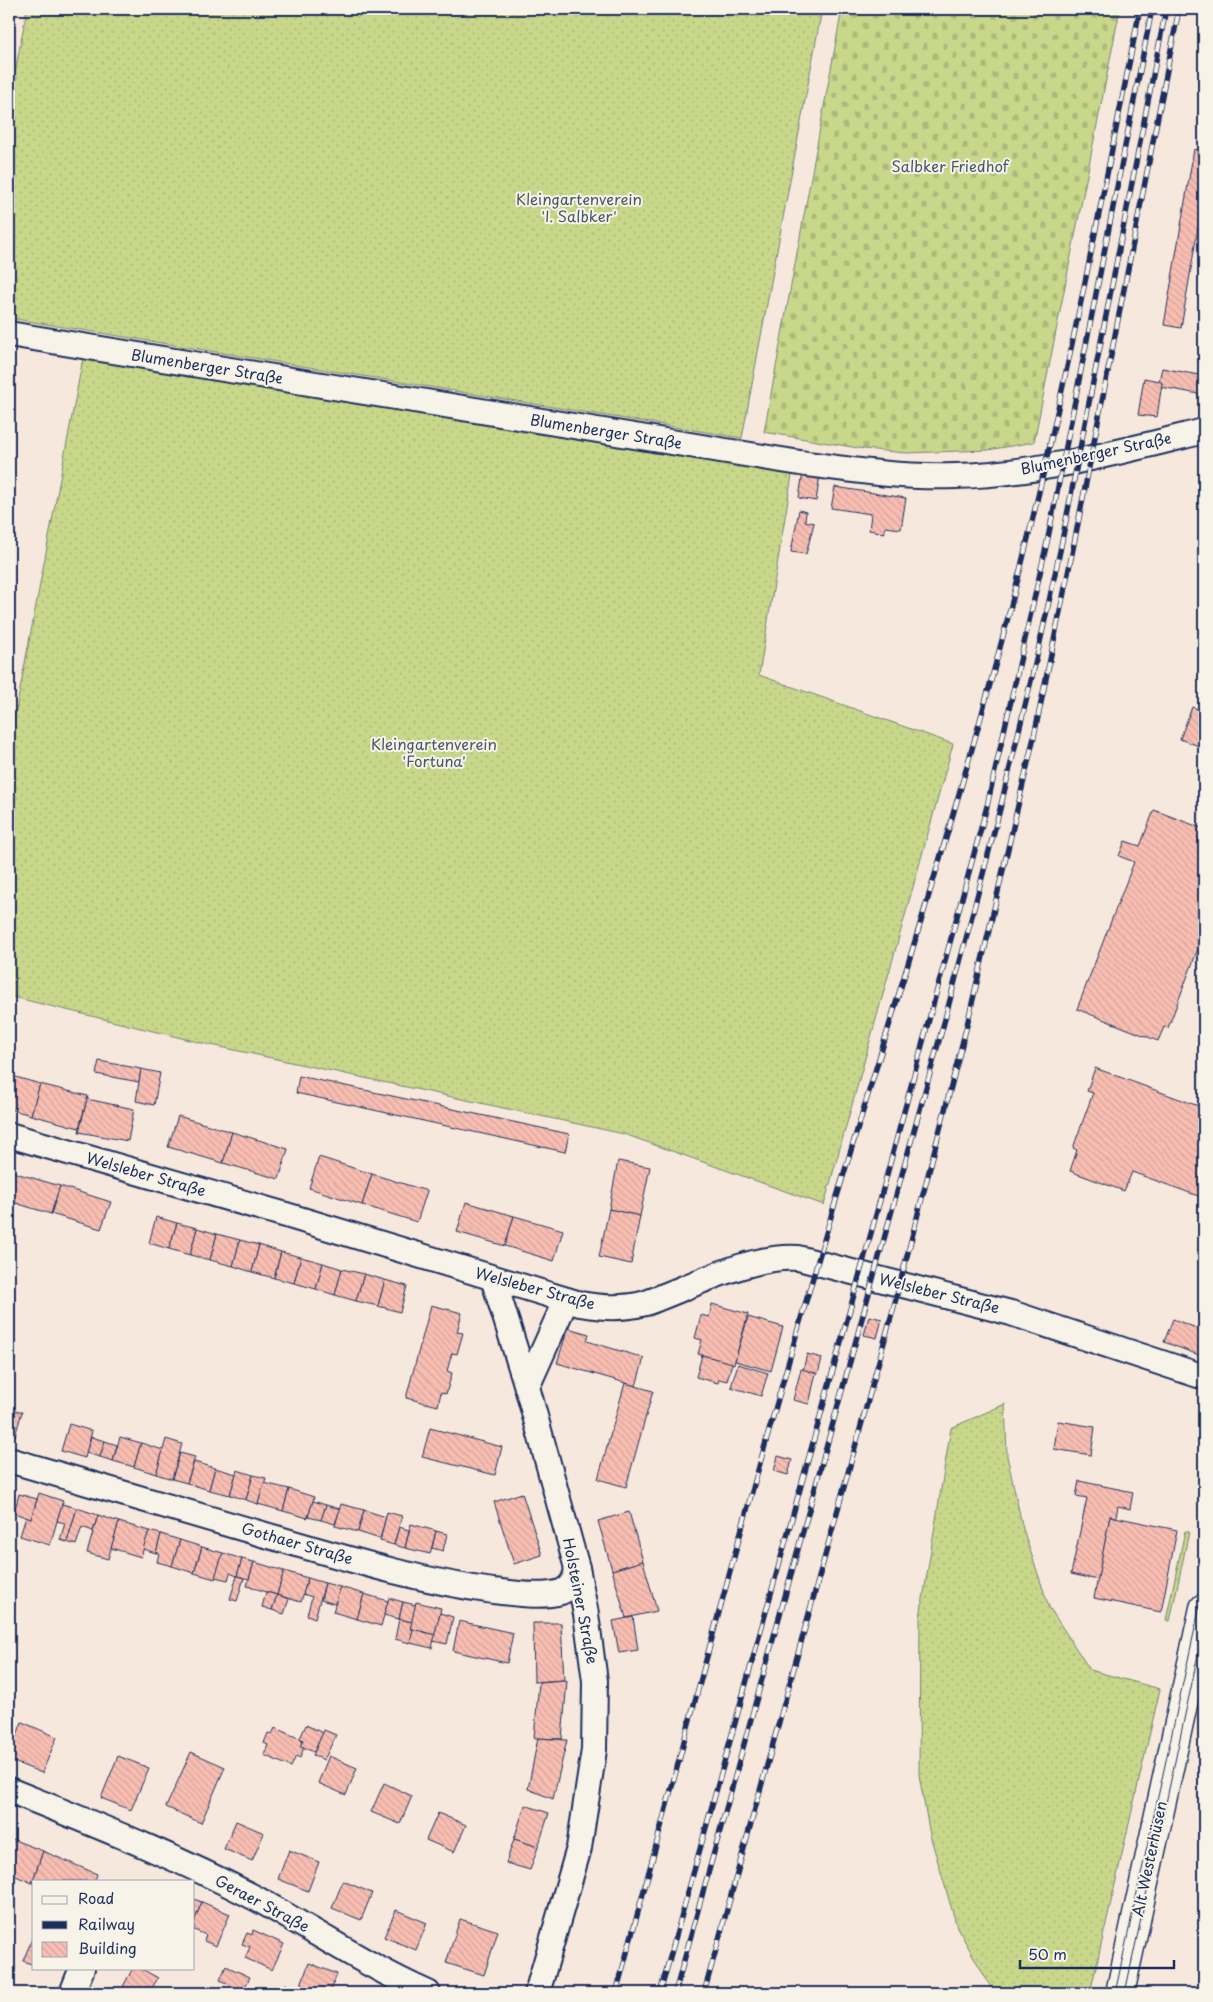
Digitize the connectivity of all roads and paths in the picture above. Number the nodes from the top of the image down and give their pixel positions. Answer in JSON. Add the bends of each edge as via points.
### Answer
{"nodes":[{"id":1,"x":9,"y":334,"type":"edge"},
{"id":2,"x":1204,"y":431,"type":"edge"},
{"id":3,"x":9,"y":1135,"type":"edge"},
{"id":4,"x":492,"y":1278,"type":"junction"},
{"id":5,"x":566,"y":1300,"type":"junction"},
{"id":6,"x":1204,"y":1377,"type":"edge"},
{"id":7,"x":528,"y":1387,"type":"junction"},
{"id":8,"x":9,"y":1460,"type":"edge"},
{"id":9,"x":577,"y":1568,"type":"junction"},
{"id":10,"x":1204,"y":1608,"type":"edge"},
{"id":11,"x":9,"y":1790,"type":"edge"},
{"id":12,"x":81,"y":1970,"type":"edge"},
{"id":13,"x":72,"y":1993,"type":"edge"},
{"id":14,"x":428,"y":1993,"type":"edge"},
{"id":15,"x":537,"y":1993,"type":"edge"},
{"id":16,"x":1120,"y":1993,"type":"edge"}],
"edges":[{"from":1,"to":2,"type":"street","name":"Blumenberger Straße","via":[[792,462],[878,473],[942,476],[1007,472],[1077,461]]},
{"from":3,"to":4,"type":"street","name":"Welsleber Straße"},
{"from":4,"to":5,"type":"street","name":"Welsleber Straße"},
{"from":4,"to":7,"type":"street","name":"Holsteiner Straße"},
{"from":5,"to":6,"type":"street","name":"Welsleber Straße","via":[[599,1307],[631,1306],[752,1263],[798,1258],[1012,1312]]},
{"from":5,"to":7,"type":"street"},
{"from":7,"to":9,"type":"street","name":"Holsteiner Straße"},
{"from":8,"to":9,"type":"street","name":"Gothaer Straße","via":[[356,1561],[444,1583],[516,1594],[546,1594],[566,1589]]},
{"from":9,"to":15,"type":"street","name":"Holsteiner Straße","via":[[593,1661],[596,1702],[594,1750],[579,1848]]},
{"from":10,"to":16,"type":"main road","name":"Alt Westerhüsen"},
{"from":11,"to":14,"type":"street","name":"Geraer Straße","via":[[137,1842],[257,1899],[364,1961]]},
{"from":12,"to":13,"type":"street"}]}
